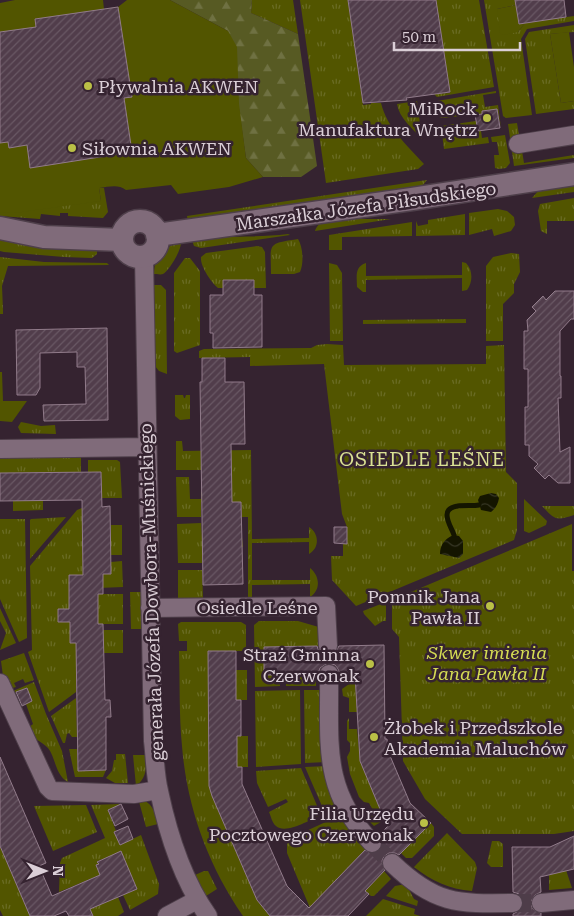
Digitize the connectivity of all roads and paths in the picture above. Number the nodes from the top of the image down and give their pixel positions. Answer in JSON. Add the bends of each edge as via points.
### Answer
{"nodes":[{"id":1,"x":574,"y":136,"type":"edge"},
{"id":2,"x":518,"y":144,"type":"dead end"},
{"id":3,"x":574,"y":174,"type":"edge"},
{"id":4,"x":0,"y":228,"type":"edge"},
{"id":5,"x":157,"y":235,"type":"junction"},
{"id":6,"x":122,"y":240,"type":"junction"},
{"id":7,"x":144,"y":257,"type":"junction"},
{"id":8,"x":147,"y":447,"type":"junction"},
{"id":9,"x":0,"y":449,"type":"edge"},
{"id":10,"x":150,"y":608,"type":"junction"},
{"id":11,"x":328,"y":646,"type":"tunnel mouth"},
{"id":12,"x":329,"y":674,"type":"tunnel mouth"},
{"id":13,"x":0,"y":683,"type":"edge"},
{"id":14,"x":158,"y":790,"type":"junction"},
{"id":15,"x":372,"y":843,"type":"tunnel mouth"},
{"id":16,"x":392,"y":863,"type":"tunnel mouth"},
{"id":17,"x":197,"y":900,"type":"junction"},
{"id":18,"x":574,"y":900,"type":"edge"},
{"id":19,"x":513,"y":903,"type":"tunnel mouth"},
{"id":20,"x":541,"y":903,"type":"tunnel mouth"},
{"id":21,"x":167,"y":916,"type":"edge"},
{"id":22,"x":208,"y":916,"type":"edge"}],
"edges":[{"from":1,"to":2,"type":"street"},
{"from":3,"to":5,"type":"street","name":"Marszałka Józefa Piłsudskiego"},
{"from":4,"to":6,"type":"street","via":[[44,237]]},
{"from":5,"to":6,"type":"street","via":[[149,224],[137,222],[127,227]]},
{"from":5,"to":7,"type":"street","via":[[156,247]]},
{"from":6,"to":7,"type":"street","via":[[130,254]]},
{"from":7,"to":8,"type":"street","name":"generała Józefa Dowbora-Muśnickiego"},
{"from":8,"to":9,"type":"street"},
{"from":8,"to":10,"type":"street","name":"generała Józefa Dowbora-Muśnickiego"},
{"from":10,"to":11,"type":"street","name":"Osiedle Leśne","via":[[326,606]]},
{"from":10,"to":14,"type":"street","name":"generała Józefa Dowbora-Muśnickiego","via":[[153,741]]},
{"from":12,"to":15,"type":"street","via":[[330,757],[335,781],[345,809]]},
{"from":13,"to":14,"type":"street","via":[[52,792],[134,794]]},
{"from":14,"to":17,"type":"street","name":"generała Józefa Dowbora-Muśnickiego","via":[[170,834]]},
{"from":16,"to":19,"type":"street","via":[[417,885],[446,899],[475,904]]},
{"from":17,"to":21,"type":"street"},
{"from":17,"to":22,"type":"street","name":"generała Józefa Dowbora-Muśnickiego"},
{"from":18,"to":20,"type":"street"}]}
